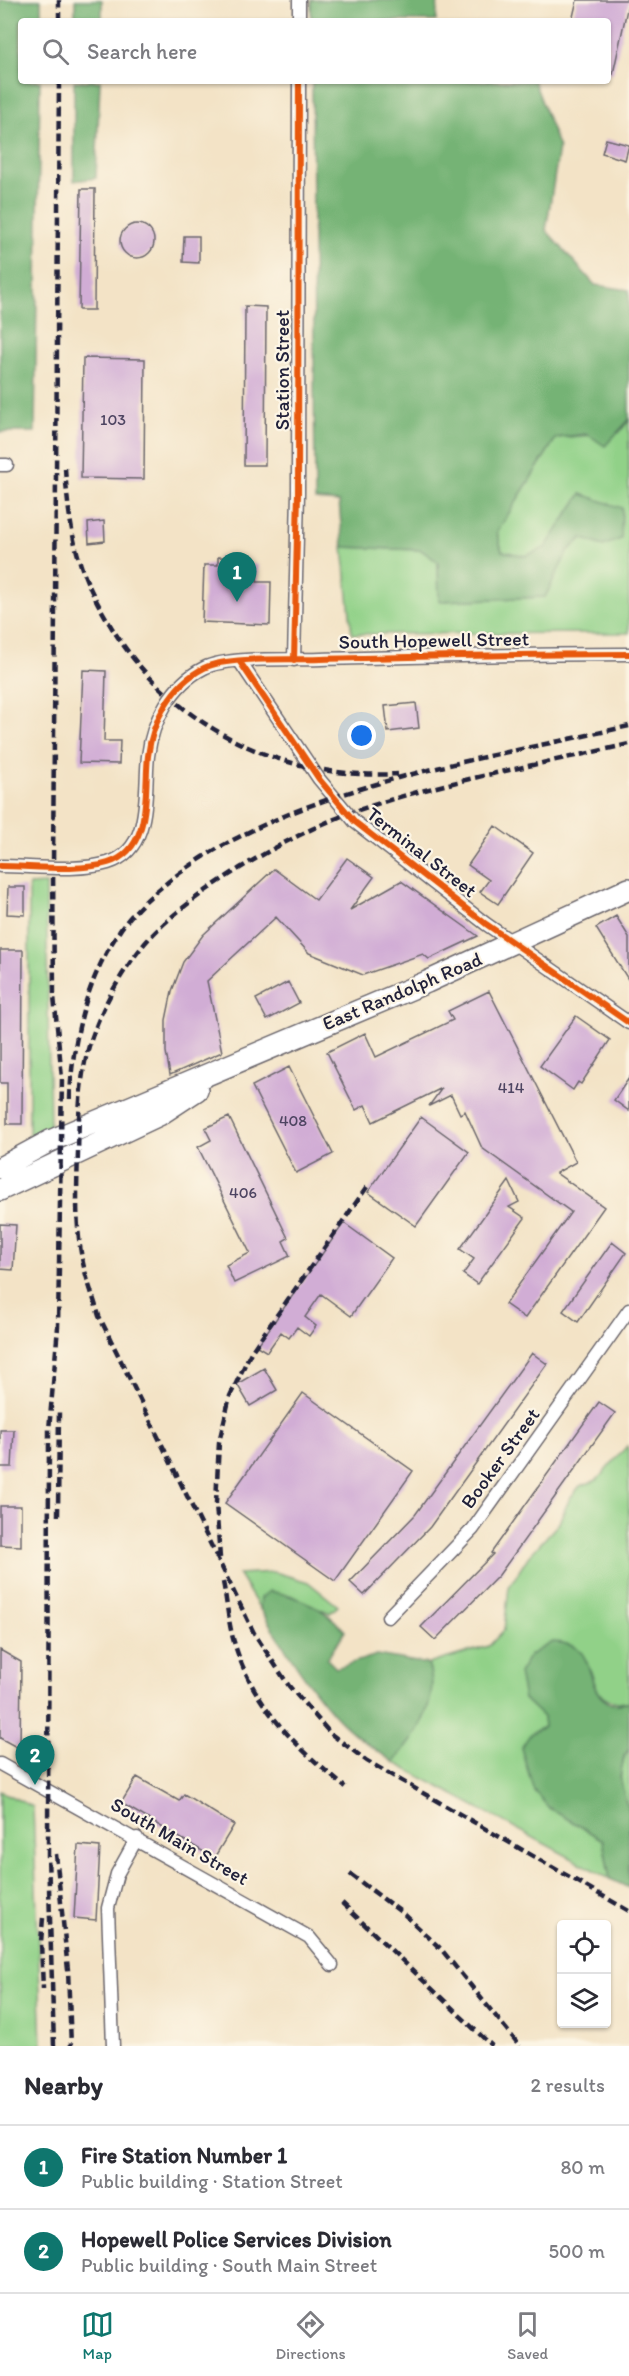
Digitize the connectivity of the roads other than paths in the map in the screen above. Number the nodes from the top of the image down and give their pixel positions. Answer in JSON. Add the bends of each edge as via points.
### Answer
{"nodes":[{"id":1,"x":299,"y":0,"type":"edge"},
{"id":2,"x":299,"y":18,"type":"edge"},
{"id":3,"x":299,"y":84,"type":"edge"},
{"id":4,"x":629,"y":654,"type":"edge"},
{"id":5,"x":294,"y":660,"type":"junction"},
{"id":6,"x":240,"y":662,"type":"junction"},
{"id":7,"x":0,"y":866,"type":"edge"},
{"id":8,"x":629,"y":889,"type":"edge"},
{"id":9,"x":513,"y":942,"type":"junction"},
{"id":10,"x":629,"y":1023,"type":"edge"},
{"id":11,"x":240,"y":1062,"type":"junction"},
{"id":12,"x":0,"y":1168,"type":"edge"},
{"id":13,"x":0,"y":1190,"type":"edge"},
{"id":14,"x":629,"y":1310,"type":"edge"},
{"id":15,"x":388,"y":1617,"type":"dead end"},
{"id":16,"x":0,"y":1764,"type":"edge"},
{"id":17,"x":137,"y":1838,"type":"junction"},
{"id":18,"x":332,"y":1965,"type":"dead end"},
{"id":19,"x":113,"y":2046,"type":"edge"}],
"edges":[{"from":1,"to":2,"type":"street"},
{"from":3,"to":5,"type":"street","name":"Station Street"},
{"from":4,"to":5,"type":"street","name":"South Hopewell Street"},
{"from":5,"to":6,"type":"street","name":"South Hopewell Street"},
{"from":6,"to":7,"type":"street","name":"South Hopewell Street","via":[[215,665],[194,674],[159,716],[148,755],[140,832],[122,855],[95,866]]},
{"from":6,"to":9,"type":"street","name":"Terminal Street","via":[[320,779],[355,822]]},
{"from":8,"to":9,"type":"highway","name":"East Randolph Road"},
{"from":9,"to":10,"type":"street","name":"Terminal Street"},
{"from":9,"to":11,"type":"highway","name":"East Randolph Road"},
{"from":11,"to":12,"type":"highway","name":"East Randolph Road","via":[[50,1141]]},
{"from":11,"to":13,"type":"highway","name":"East Randolph Road","via":[[159,1115]]},
{"from":14,"to":15,"type":"street","name":"Booker Street","via":[[472,1529]]},
{"from":16,"to":17,"type":"street","name":"South Main Street"},
{"from":17,"to":18,"type":"street","name":"South Main Street","via":[[309,1937]]},
{"from":17,"to":19,"type":"street","via":[[117,1874],[108,1908]]}]}
